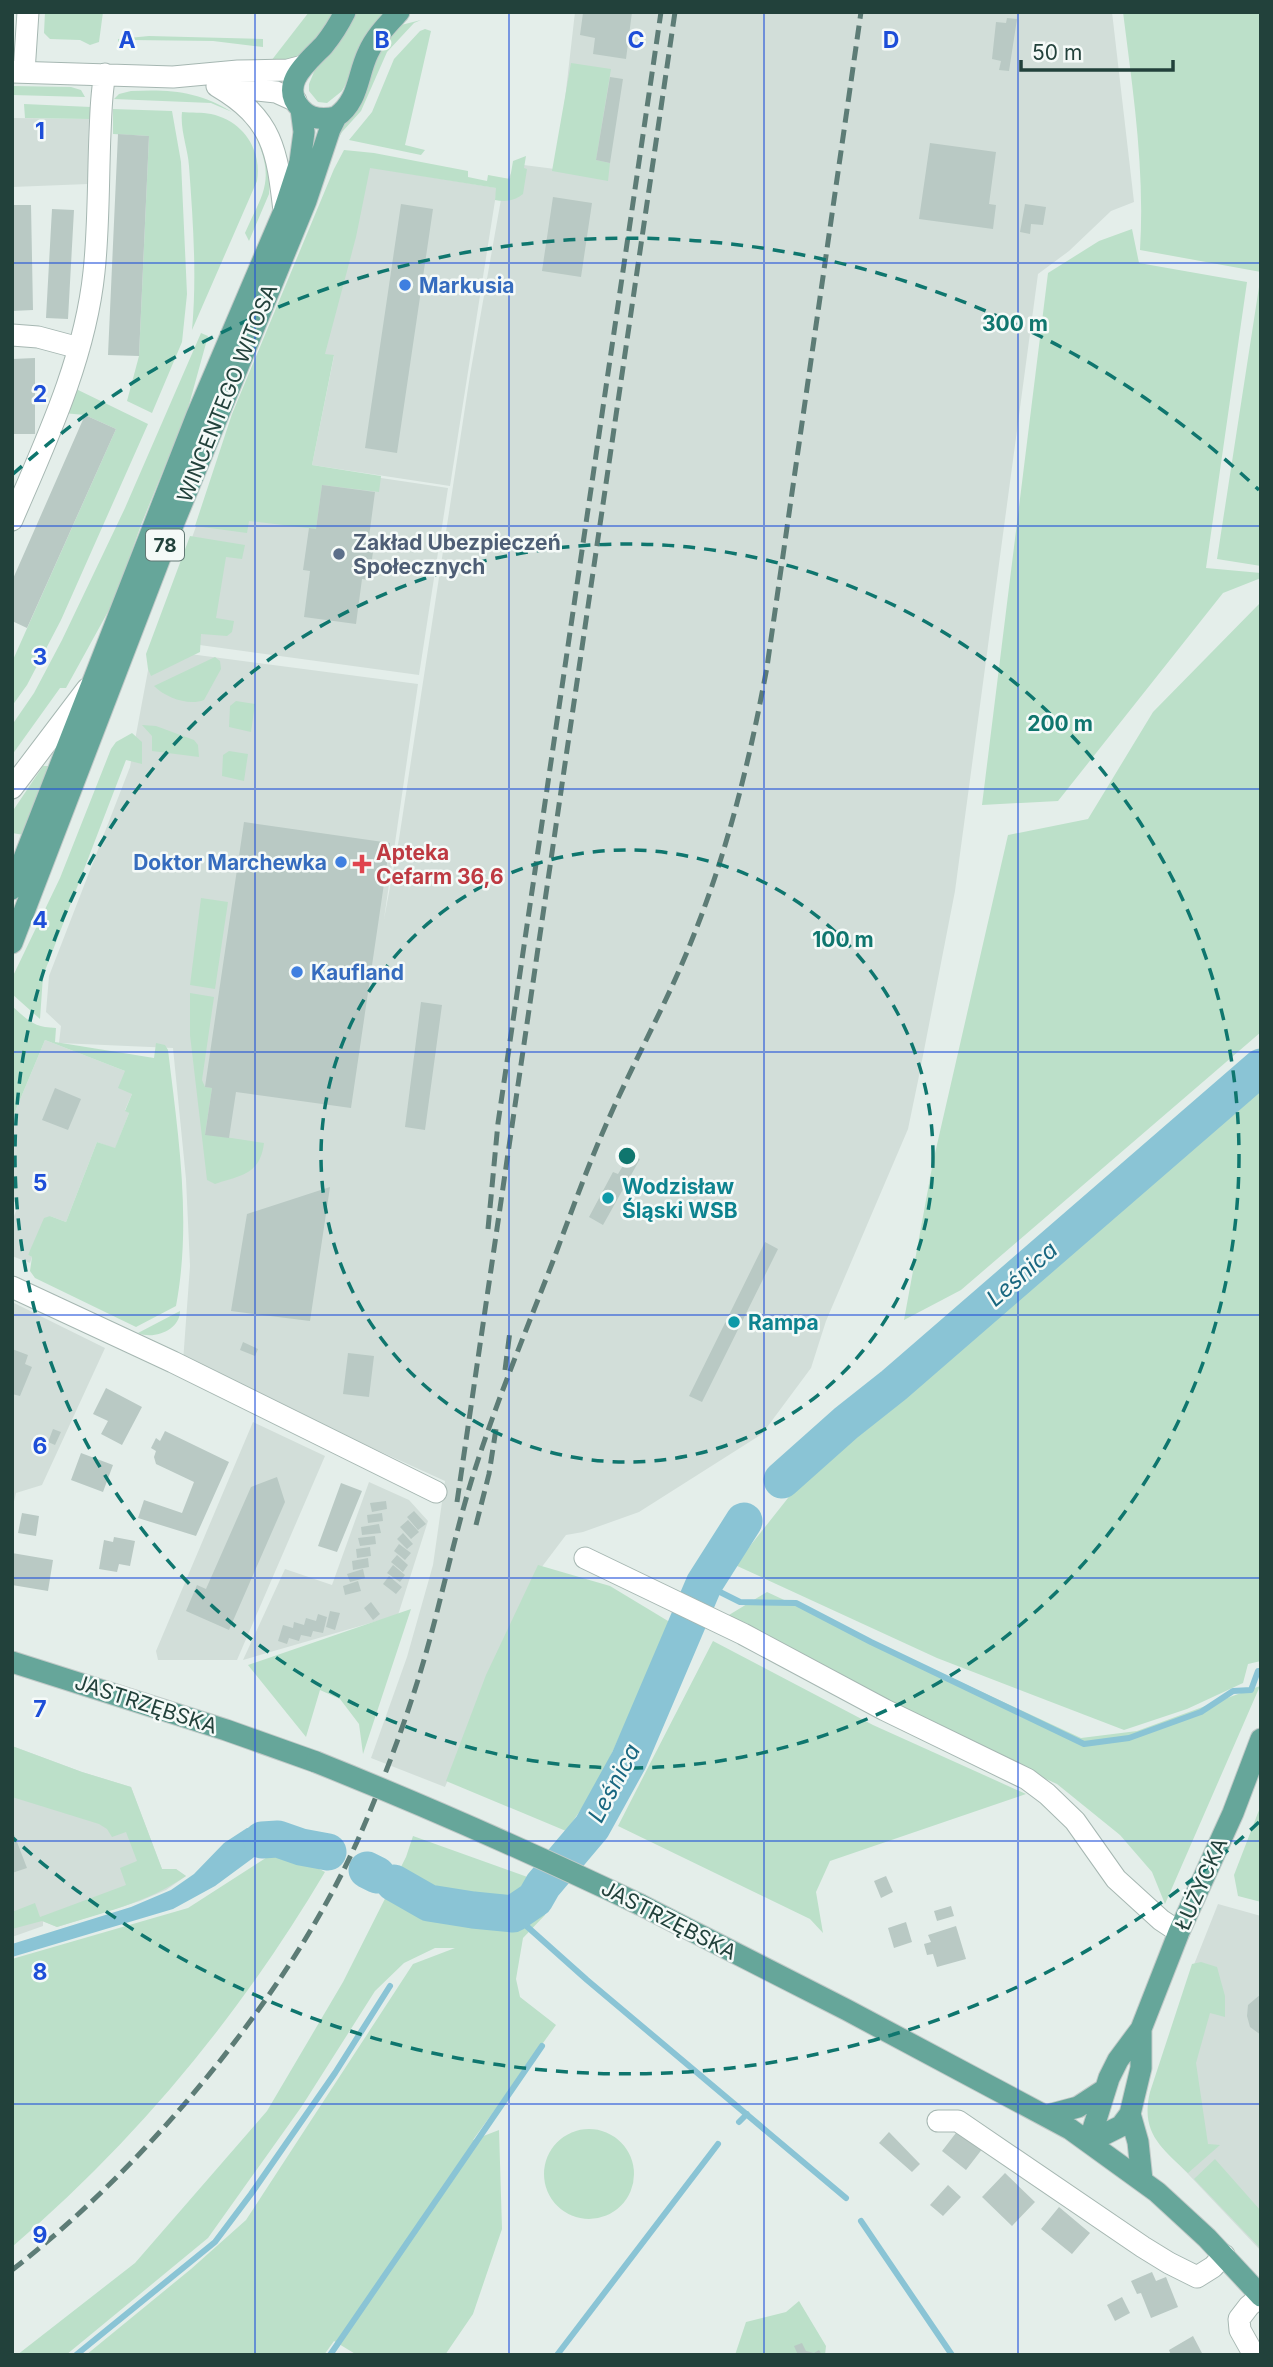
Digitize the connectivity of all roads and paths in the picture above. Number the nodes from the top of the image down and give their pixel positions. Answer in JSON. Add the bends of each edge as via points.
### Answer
{"nodes":[{"id":1,"x":28,"y":12,"type":"edge"},
{"id":2,"x":345,"y":12,"type":"edge"},
{"id":3,"x":399,"y":12,"type":"edge"},
{"id":4,"x":303,"y":66,"type":"junction"},
{"id":5,"x":18,"y":72,"type":"edge"},
{"id":6,"x":105,"y":74,"type":"junction"},
{"id":7,"x":173,"y":77,"type":"junction"},
{"id":8,"x":216,"y":86,"type":"junction"},
{"id":9,"x":298,"y":105,"type":"junction"},
{"id":10,"x":337,"y":117,"type":"junction"},
{"id":11,"x":284,"y":211,"type":"junction"},
{"id":12,"x":12,"y":335,"type":"edge"},
{"id":13,"x":79,"y":348,"type":"junction"},
{"id":14,"x":12,"y":520,"type":"edge"},
{"id":15,"x":94,"y":679,"type":"junction"},
{"id":16,"x":12,"y":788,"type":"edge"},
{"id":17,"x":12,"y":889,"type":"edge"},
{"id":18,"x":12,"y":943,"type":"edge"},
{"id":19,"x":12,"y":1287,"type":"edge"},
{"id":20,"x":436,"y":1492,"type":"dead end"},
{"id":21,"x":584,"y":1558,"type":"dead end"},
{"id":22,"x":12,"y":1662,"type":"edge"},
{"id":23,"x":1261,"y":1739,"type":"edge"},
{"id":24,"x":1179,"y":1931,"type":"junction"},
{"id":25,"x":1141,"y":2029,"type":"junction"},
{"id":26,"x":1104,"y":2090,"type":"junction"},
{"id":27,"x":1130,"y":2114,"type":"junction"},
{"id":28,"x":1048,"y":2115,"type":"junction"},
{"id":29,"x":938,"y":2121,"type":"dead end"},
{"id":30,"x":1089,"y":2142,"type":"junction"},
{"id":31,"x":1142,"y":2180,"type":"junction"},
{"id":32,"x":1224,"y":2255,"type":"junction"},
{"id":33,"x":1261,"y":2296,"type":"edge"},
{"id":34,"x":1254,"y":2355,"type":"edge"}],
"edges":[{"from":1,"to":5,"type":"street"},
{"from":2,"to":4,"type":"main road","number":"78"},
{"from":3,"to":10,"type":"main road","number":"78","via":[[374,40],[352,104]]},
{"from":4,"to":7,"type":"street"},
{"from":4,"to":9,"type":"main road","number":"78","via":[[293,83]]},
{"from":5,"to":6,"type":"street"},
{"from":6,"to":7,"type":"street"},
{"from":6,"to":13,"type":"street","via":[[95,269]]},
{"from":7,"to":8,"type":"street"},
{"from":8,"to":9,"type":"street","via":[[276,92]]},
{"from":8,"to":11,"type":"street","via":[[248,108],[268,135],[277,160]]},
{"from":9,"to":10,"type":"main road","via":[[316,118]]},
{"from":9,"to":11,"type":"main road","name":"WINCENTEGO WITOSA","number":"78","via":[[304,132]]},
{"from":10,"to":18,"type":"main road","name":"WINCENTEGO WITOSA","number":"78"},
{"from":11,"to":15,"type":"main road","name":"WINCENTEGO WITOSA","number":"78","via":[[197,415]]},
{"from":12,"to":13,"type":"street"},
{"from":13,"to":14,"type":"street"},
{"from":15,"to":16,"type":"street"},
{"from":15,"to":17,"type":"main road","name":"WINCENTEGO WITOSA","number":"78"},
{"from":19,"to":20,"type":"street"},
{"from":21,"to":24,"type":"street","via":[[1027,1779],[1075,1821],[1116,1879]]},
{"from":22,"to":28,"type":"main road","name":"JASTRZĘBSKA","bridge":true,"via":[[226,1730],[438,1811],[641,1905]]},
{"from":23,"to":24,"type":"main road","name":"ŁUŻYCKA","via":[[1233,1814]]},
{"from":24,"to":25,"type":"main road","name":"ŁUŻYCKA"},
{"from":25,"to":26,"type":"main road","name":"ŁUŻYCKA","via":[[1118,2060]]},
{"from":25,"to":27,"type":"main road","name":"ŁUŻYCKA","via":[[1141,2068]]},
{"from":26,"to":28,"type":"main road","via":[[1077,2107]]},
{"from":26,"to":30,"type":"main road","name":"ŁUŻYCKA"},
{"from":27,"to":30,"type":"main road","via":[[1121,2126]]},
{"from":27,"to":31,"type":"main road"},
{"from":28,"to":30,"type":"main road","name":"JASTRZĘBSKA"},
{"from":29,"to":32,"type":"street","via":[[958,2121],[1121,2232],[1197,2277]]},
{"from":30,"to":31,"type":"main road","name":"JASTRZĘBSKA"},
{"from":31,"to":32,"type":"main road","name":"JASTRZĘBSKA"},
{"from":32,"to":33,"type":"main road","name":"JASTRZĘBSKA"},
{"from":33,"to":34,"type":"street","via":[[1239,2319]]}]}
